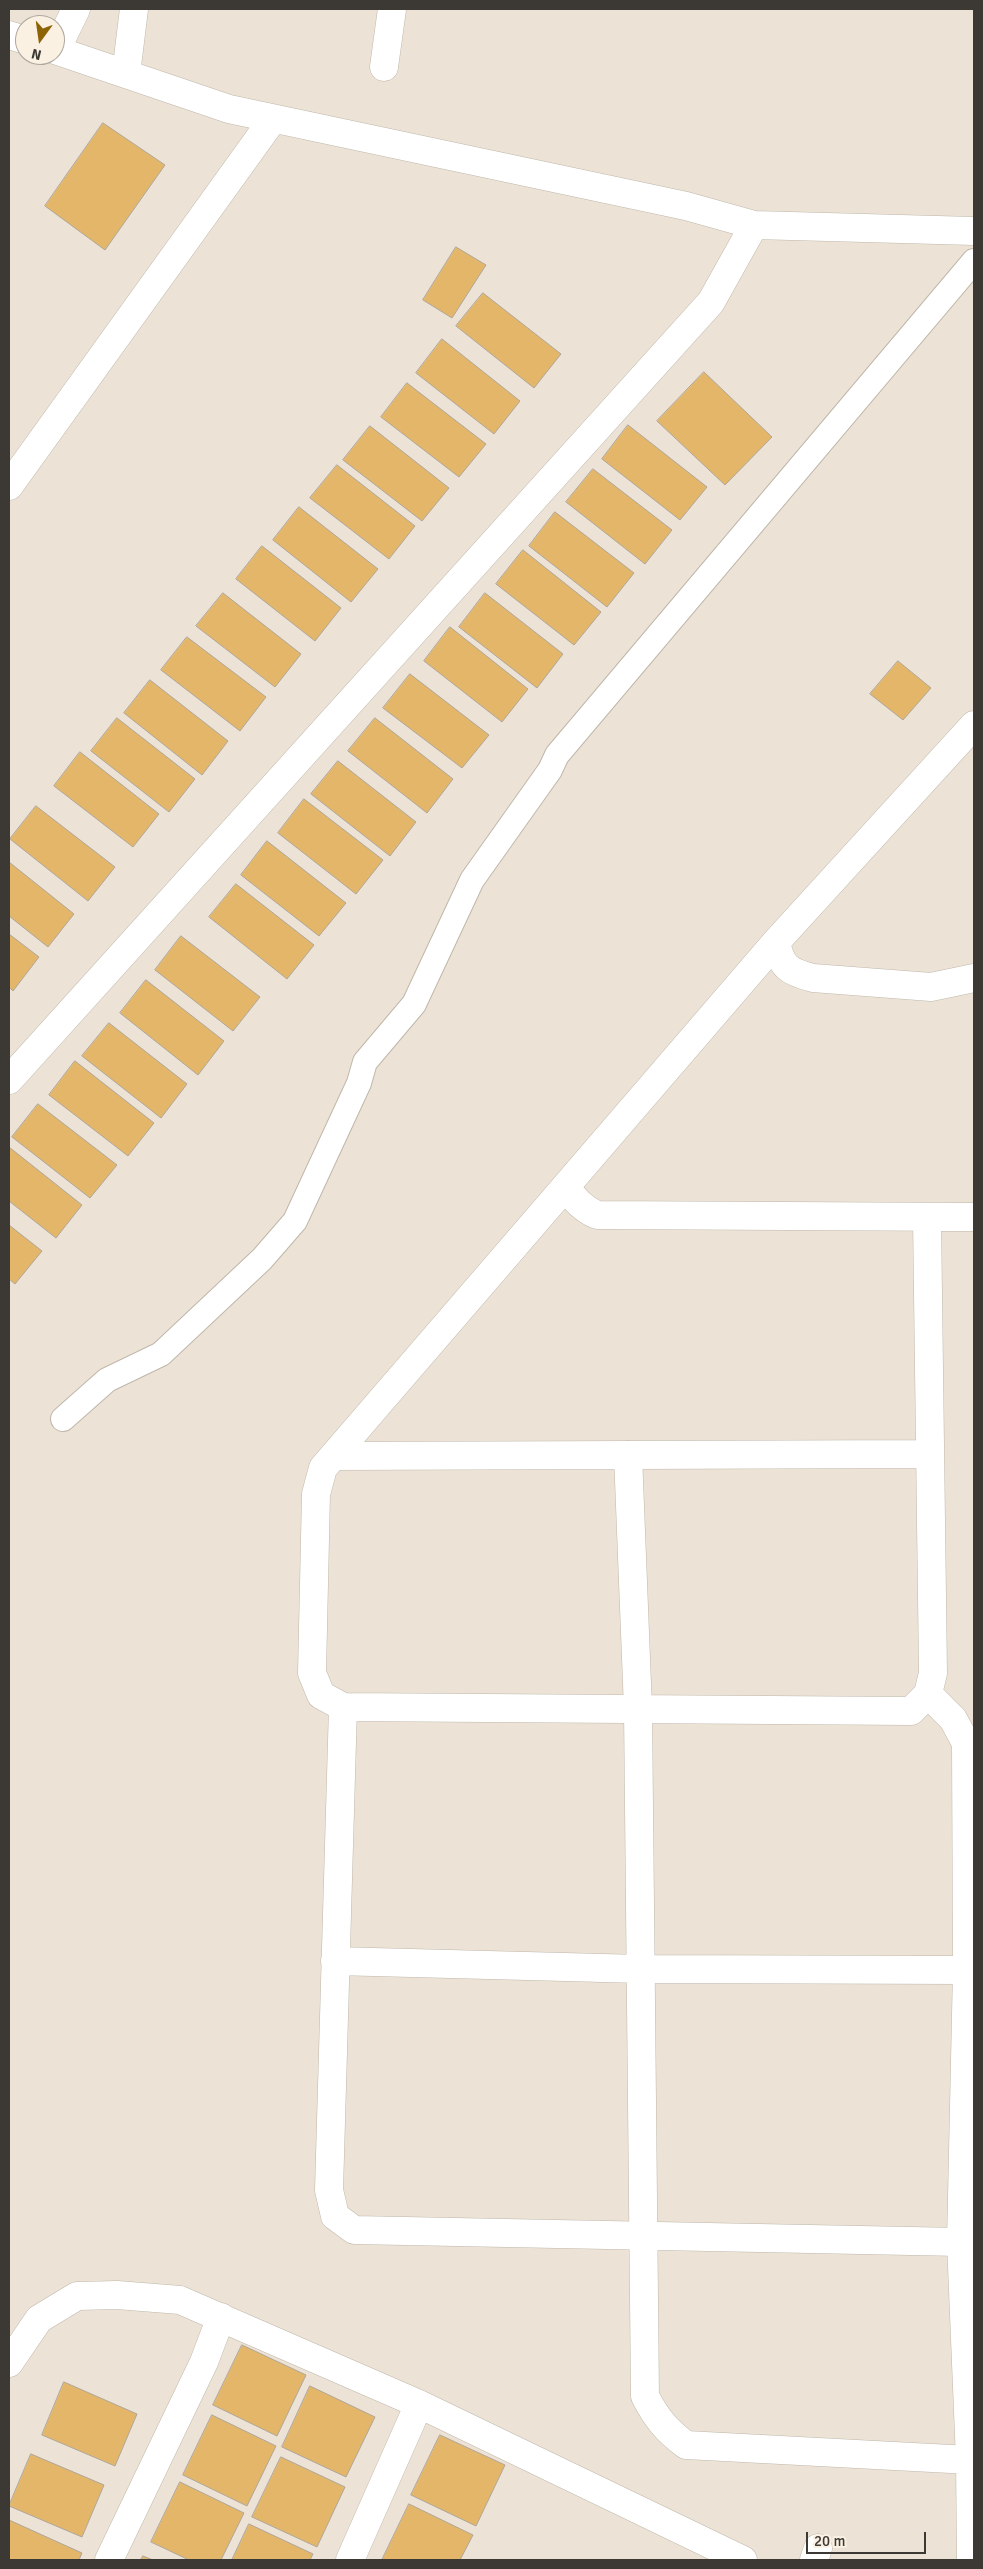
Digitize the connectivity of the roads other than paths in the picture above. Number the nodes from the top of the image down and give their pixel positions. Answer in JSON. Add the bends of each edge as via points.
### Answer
{"nodes":[{"id":1,"x":76,"y":9,"type":"edge"},
{"id":2,"x":134,"y":9,"type":"edge"},
{"id":3,"x":392,"y":9,"type":"edge"},
{"id":4,"x":65,"y":30,"type":"edge"},
{"id":5,"x":65,"y":53,"type":"edge"},
{"id":6,"x":384,"y":67,"type":"dead end"},
{"id":7,"x":126,"y":74,"type":"junction"},
{"id":8,"x":273,"y":119,"type":"junction"},
{"id":9,"x":754,"y":225,"type":"junction"},
{"id":10,"x":974,"y":231,"type":"edge"},
{"id":11,"x":974,"y":261,"type":"edge"},
{"id":12,"x":9,"y":486,"type":"edge"},
{"id":13,"x":974,"y":724,"type":"edge"},
{"id":14,"x":776,"y":942,"type":"junction"},
{"id":15,"x":974,"y":978,"type":"edge"},
{"id":16,"x":9,"y":1080,"type":"edge"},
{"id":17,"x":566,"y":1186,"type":"junction"},
{"id":18,"x":927,"y":1217,"type":"junction"},
{"id":19,"x":974,"y":1217,"type":"edge"},
{"id":20,"x":63,"y":1419,"type":"dead end"},
{"id":21,"x":930,"y":1454,"type":"junction"},
{"id":22,"x":628,"y":1455,"type":"junction"},
{"id":23,"x":334,"y":1456,"type":"junction"},
{"id":24,"x":928,"y":1694,"type":"junction"},
{"id":25,"x":342,"y":1707,"type":"junction"},
{"id":26,"x":638,"y":1709,"type":"junction"},
{"id":27,"x":335,"y":1961,"type":"junction"},
{"id":28,"x":641,"y":1969,"type":"junction"},
{"id":29,"x":967,"y":1970,"type":"junction"},
{"id":30,"x":644,"y":2236,"type":"junction"},
{"id":31,"x":962,"y":2242,"type":"junction"},
{"id":32,"x":221,"y":2317,"type":"junction"},
{"id":33,"x":9,"y":2363,"type":"edge"},
{"id":34,"x":419,"y":2404,"type":"junction"},
{"id":35,"x":972,"y":2460,"type":"edge"},
{"id":36,"x":109,"y":2560,"type":"edge"},
{"id":37,"x":350,"y":2560,"type":"edge"},
{"id":38,"x":743,"y":2560,"type":"edge"},
{"id":39,"x":971,"y":2560,"type":"edge"}],
"edges":[{"from":1,"to":4,"type":"street"},
{"from":2,"to":7,"type":"street"},
{"from":3,"to":6,"type":"street"},
{"from":5,"to":7,"type":"street"},
{"from":7,"to":8,"type":"street","via":[[230,109]]},
{"from":8,"to":9,"type":"street","via":[[676,204]]},
{"from":8,"to":12,"type":"street"},
{"from":9,"to":10,"type":"street"},
{"from":9,"to":16,"type":"street","via":[[711,302]]},
{"from":11,"to":20,"type":"lane","via":[[557,755],[550,770],[472,880],[414,1004],[365,1062],[359,1083],[295,1221],[262,1259],[161,1354],[108,1380]]},
{"from":13,"to":14,"type":"street"},
{"from":14,"to":15,"type":"street","via":[[779,957],[786,967],[813,978],[930,987]]},
{"from":14,"to":17,"type":"street"},
{"from":17,"to":18,"type":"street","via":[[586,1210],[597,1215]]},
{"from":17,"to":23,"type":"street"},
{"from":18,"to":19,"type":"street"},
{"from":18,"to":21,"type":"street"},
{"from":21,"to":22,"type":"street"},
{"from":21,"to":24,"type":"street","via":[[933,1673]]},
{"from":22,"to":23,"type":"street"},
{"from":22,"to":26,"type":"street"},
{"from":23,"to":25,"type":"street","via":[[323,1468],[316,1494],[312,1673],[320,1695]]},
{"from":24,"to":26,"type":"street","via":[[911,1711]]},
{"from":24,"to":29,"type":"street","via":[[953,1719],[966,1743]]},
{"from":25,"to":26,"type":"street"},
{"from":25,"to":27,"type":"street"},
{"from":26,"to":28,"type":"street"},
{"from":27,"to":28,"type":"street"},
{"from":27,"to":30,"type":"street","via":[[329,2190],[335,2216],[354,2230]]},
{"from":28,"to":29,"type":"street"},
{"from":28,"to":30,"type":"street"},
{"from":29,"to":31,"type":"street"},
{"from":30,"to":31,"type":"street"},
{"from":30,"to":35,"type":"street","via":[[645,2396],[668,2433],[686,2446]]},
{"from":31,"to":35,"type":"street"},
{"from":32,"to":33,"type":"street","via":[[180,2300],[117,2295],[78,2296],[39,2319]]},
{"from":32,"to":34,"type":"street"},
{"from":32,"to":36,"type":"street","via":[[204,2362]]},
{"from":34,"to":37,"type":"street"},
{"from":34,"to":38,"type":"street"},
{"from":35,"to":39,"type":"street"}]}
